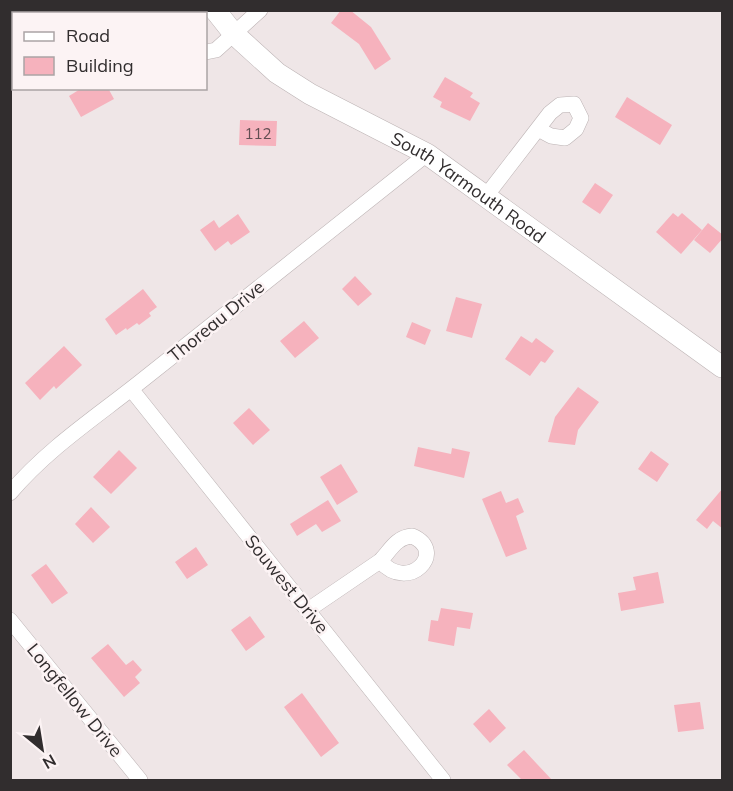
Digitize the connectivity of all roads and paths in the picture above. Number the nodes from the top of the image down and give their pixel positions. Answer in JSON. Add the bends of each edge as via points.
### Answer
{"nodes":[{"id":1,"x":215,"y":10,"type":"edge"},
{"id":2,"x":260,"y":10,"type":"edge"},
{"id":3,"x":234,"y":34,"type":"junction"},
{"id":4,"x":207,"y":52,"type":"edge"},
{"id":5,"x":538,"y":129,"type":"dead end"},
{"id":6,"x":427,"y":154,"type":"junction"},
{"id":7,"x":486,"y":196,"type":"junction"},
{"id":8,"x":723,"y":367,"type":"edge"},
{"id":9,"x":131,"y":389,"type":"junction"},
{"id":10,"x":10,"y":493,"type":"edge"},
{"id":11,"x":380,"y":561,"type":"dead end"},
{"id":12,"x":308,"y":610,"type":"junction"},
{"id":13,"x":10,"y":620,"type":"edge"},
{"id":14,"x":140,"y":780,"type":"edge"},
{"id":15,"x":442,"y":780,"type":"edge"}],
"edges":[{"from":1,"to":3,"type":"main road","name":"South Yarmouth Road"},
{"from":2,"to":3,"type":"street"},
{"from":3,"to":4,"type":"street","via":[[216,50]]},
{"from":3,"to":6,"type":"main road","name":"South Yarmouth Road","via":[[277,73],[310,94]]},
{"from":5,"to":7,"type":"street"},
{"from":6,"to":7,"type":"main road","name":"South Yarmouth Road"},
{"from":6,"to":9,"type":"street","name":"Thoreau Drive"},
{"from":7,"to":8,"type":"main road","name":"South Yarmouth Road"},
{"from":9,"to":10,"type":"street","name":"Thoreau Drive","via":[[45,456]]},
{"from":9,"to":12,"type":"street","name":"Souwest Drive"},
{"from":11,"to":12,"type":"street"},
{"from":12,"to":15,"type":"street","name":"Souwest Drive"},
{"from":13,"to":14,"type":"street","name":"Longfellow Drive"}]}
